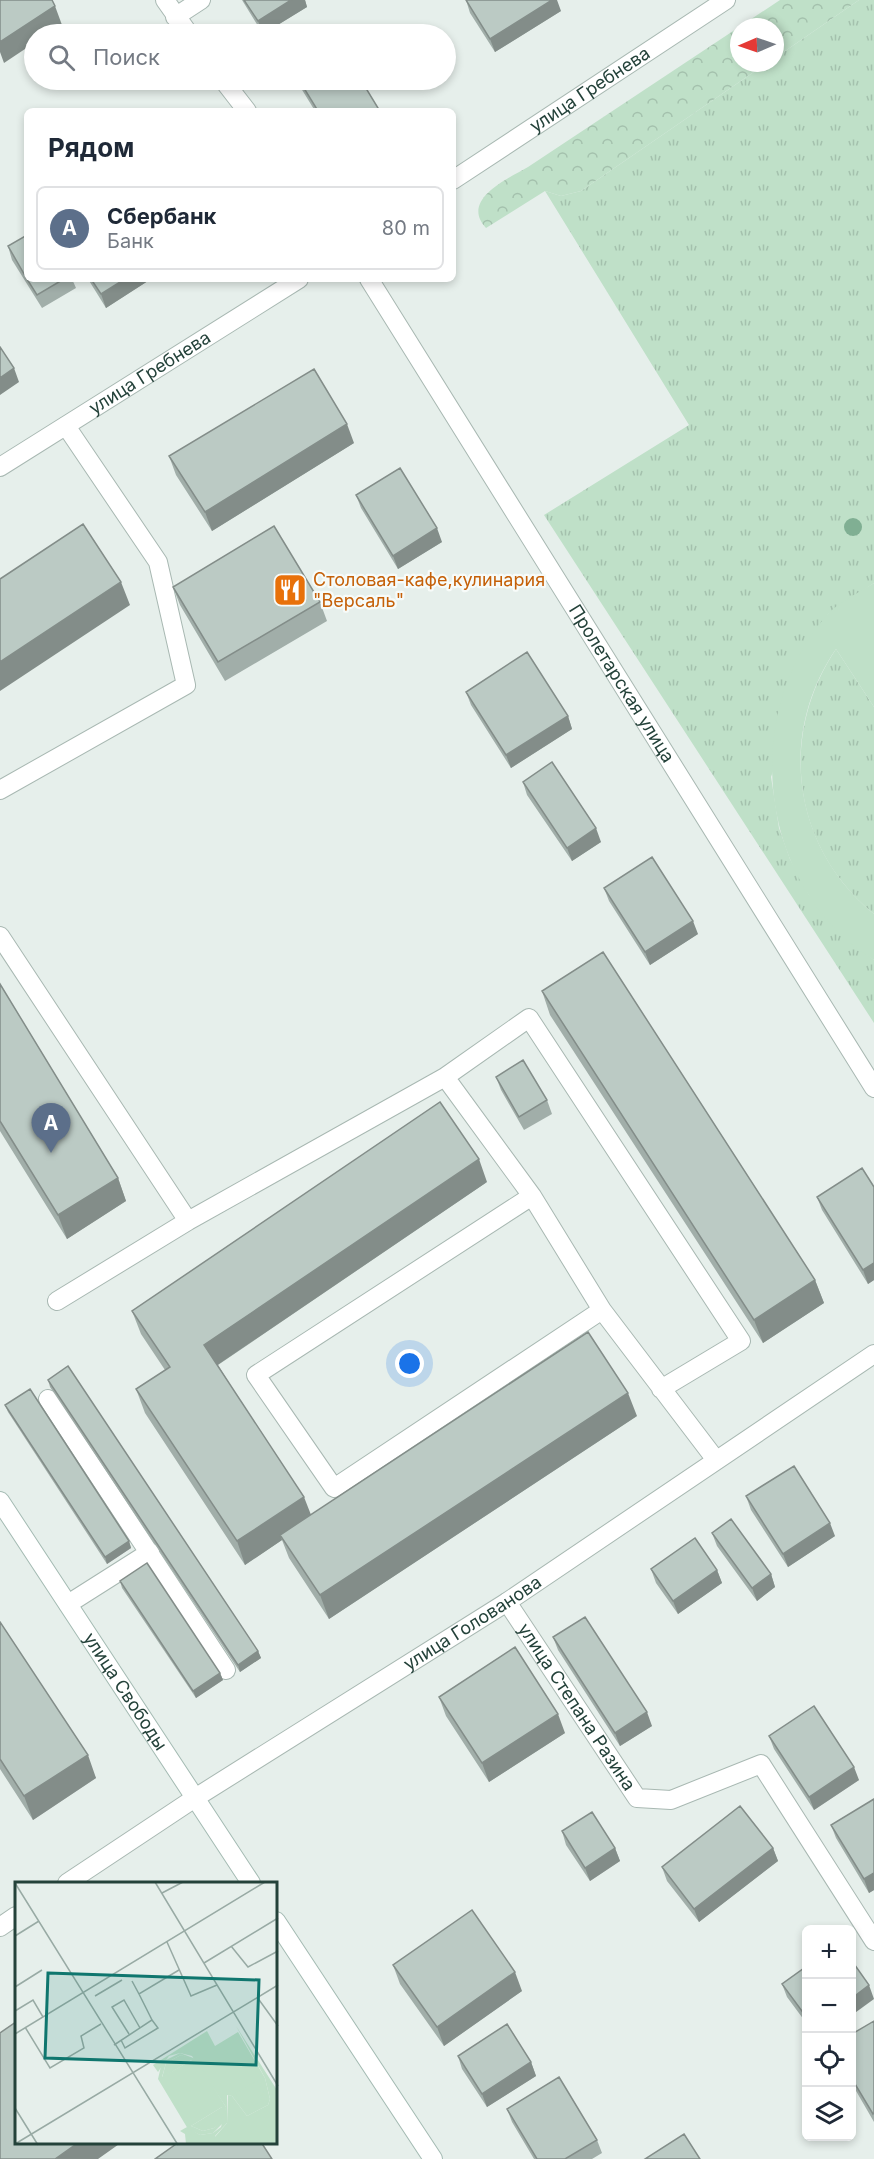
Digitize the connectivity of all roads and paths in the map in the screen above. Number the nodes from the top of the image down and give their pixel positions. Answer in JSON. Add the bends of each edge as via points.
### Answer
{"nodes":[{"id":1,"x":165,"y":0,"type":"edge"},
{"id":2,"x":201,"y":0,"type":"edge"},
{"id":3,"x":726,"y":0,"type":"edge"},
{"id":4,"x":175,"y":17,"type":"junction"},
{"id":5,"x":181,"y":24,"type":"edge"},
{"id":6,"x":231,"y":90,"type":"edge"},
{"id":7,"x":245,"y":108,"type":"edge"},
{"id":8,"x":456,"y":178,"type":"edge"},
{"id":9,"x":294,"y":282,"type":"edge"},
{"id":10,"x":371,"y":282,"type":"edge"},
{"id":11,"x":66,"y":426,"type":"junction"},
{"id":12,"x":0,"y":467,"type":"edge"},
{"id":13,"x":0,"y":790,"type":"edge"},
{"id":14,"x":0,"y":936,"type":"edge"},
{"id":15,"x":444,"y":1077,"type":"junction"},
{"id":16,"x":874,"y":1088,"type":"edge"},
{"id":17,"x":532,"y":1196,"type":"junction"},
{"id":18,"x":188,"y":1221,"type":"junction"},
{"id":19,"x":57,"y":1301,"type":"dead end"},
{"id":20,"x":602,"y":1310,"type":"junction"},
{"id":21,"x":874,"y":1354,"type":"edge"},
{"id":22,"x":661,"y":1389,"type":"junction"},
{"id":23,"x":48,"y":1399,"type":"dead end"},
{"id":24,"x":717,"y":1460,"type":"junction"},
{"id":25,"x":0,"y":1501,"type":"edge"},
{"id":26,"x":150,"y":1552,"type":"junction"},
{"id":27,"x":507,"y":1602,"type":"junction"},
{"id":28,"x":68,"y":1604,"type":"junction"},
{"id":29,"x":226,"y":1670,"type":"dead end"},
{"id":30,"x":195,"y":1798,"type":"junction"},
{"id":31,"x":69,"y":1882,"type":"edge"},
{"id":32,"x":250,"y":1882,"type":"edge"},
{"id":33,"x":15,"y":1917,"type":"edge"},
{"id":34,"x":278,"y":1924,"type":"edge"},
{"id":35,"x":0,"y":1927,"type":"edge"},
{"id":36,"x":874,"y":1941,"type":"edge"},
{"id":37,"x":434,"y":2159,"type":"edge"}],
"edges":[{"from":1,"to":4,"type":"street"},
{"from":2,"to":4,"type":"street"},
{"from":3,"to":8,"type":"street","name":"улица Гребнева"},
{"from":4,"to":5,"type":"street"},
{"from":6,"to":7,"type":"street"},
{"from":9,"to":11,"type":"street","name":"улица Гребнева"},
{"from":10,"to":16,"type":"street","name":"Пролетарская улица"},
{"from":11,"to":12,"type":"street","name":"улица Гребнева"},
{"from":11,"to":13,"type":"street","via":[[158,562],[186,685]]},
{"from":14,"to":18,"type":"street"},
{"from":15,"to":17,"type":"street"},
{"from":15,"to":18,"type":"street"},
{"from":15,"to":22,"type":"street","via":[[529,1018],[741,1341]]},
{"from":17,"to":20,"type":"street"},
{"from":17,"to":20,"type":"street","via":[[256,1375],[334,1488]]},
{"from":18,"to":19,"type":"street"},
{"from":20,"to":22,"type":"street"},
{"from":21,"to":24,"type":"street","name":"улица Голованова"},
{"from":22,"to":24,"type":"street"},
{"from":23,"to":26,"type":"street"},
{"from":24,"to":27,"type":"street","name":"улица Голованова"},
{"from":25,"to":28,"type":"street","name":"улица Свободы"},
{"from":26,"to":28,"type":"street"},
{"from":26,"to":29,"type":"street"},
{"from":27,"to":30,"type":"street","name":"улица Голованова"},
{"from":27,"to":36,"type":"street","name":"улица Степана Разина","via":[[637,1798],[671,1800],[761,1764]]},
{"from":28,"to":30,"type":"street","name":"улица Свободы"},
{"from":30,"to":31,"type":"street","name":"улица Голованова"},
{"from":30,"to":32,"type":"street","name":"улица Свободы"},
{"from":33,"to":35,"type":"street"},
{"from":34,"to":37,"type":"street"}]}
